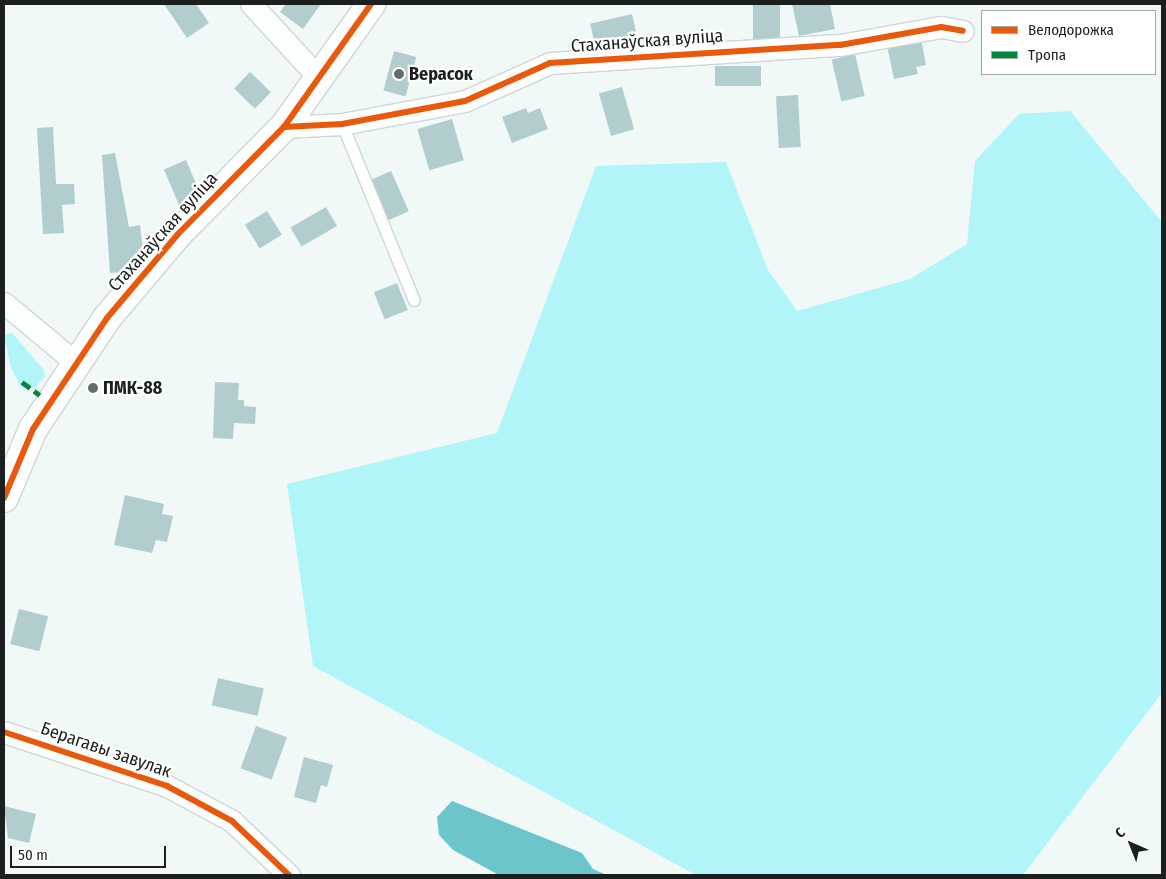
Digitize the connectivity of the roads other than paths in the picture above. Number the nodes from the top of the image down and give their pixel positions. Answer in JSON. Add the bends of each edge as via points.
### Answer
{"nodes":[{"id":1,"x":251,"y":4,"type":"edge"},
{"id":2,"x":371,"y":4,"type":"edge"},
{"id":3,"x":963,"y":31,"type":"dead end"},
{"id":4,"x":319,"y":78,"type":"junction"},
{"id":5,"x":342,"y":124,"type":"junction"},
{"id":6,"x":284,"y":127,"type":"junction"},
{"id":7,"x":414,"y":300,"type":"dead end"},
{"id":8,"x":4,"y":303,"type":"edge"},
{"id":9,"x":76,"y":363,"type":"junction"},
{"id":10,"x":4,"y":498,"type":"edge"},
{"id":11,"x":4,"y":732,"type":"edge"},
{"id":12,"x":289,"y":875,"type":"edge"}],
"edges":[{"from":1,"to":4,"type":"street"},
{"from":2,"to":4,"type":"street","name":"Стаханаўская вуліца"},
{"from":3,"to":5,"type":"street","name":"Стаханаўская вуліца","via":[[941,27],[840,45],[550,63],[465,101]]},
{"from":4,"to":6,"type":"street","name":"Стаханаўская вуліца"},
{"from":5,"to":6,"type":"street","name":"Стаханаўская вуліца"},
{"from":5,"to":7,"type":"lane"},
{"from":6,"to":9,"type":"street","name":"Стаханаўская вуліца","via":[[178,234]]},
{"from":8,"to":9,"type":"street"},
{"from":9,"to":10,"type":"street","name":"Стаханаўская вуліца","via":[[33,429]]},
{"from":11,"to":12,"type":"street","name":"Берагавы завулак","via":[[167,786],[232,821]]}]}
